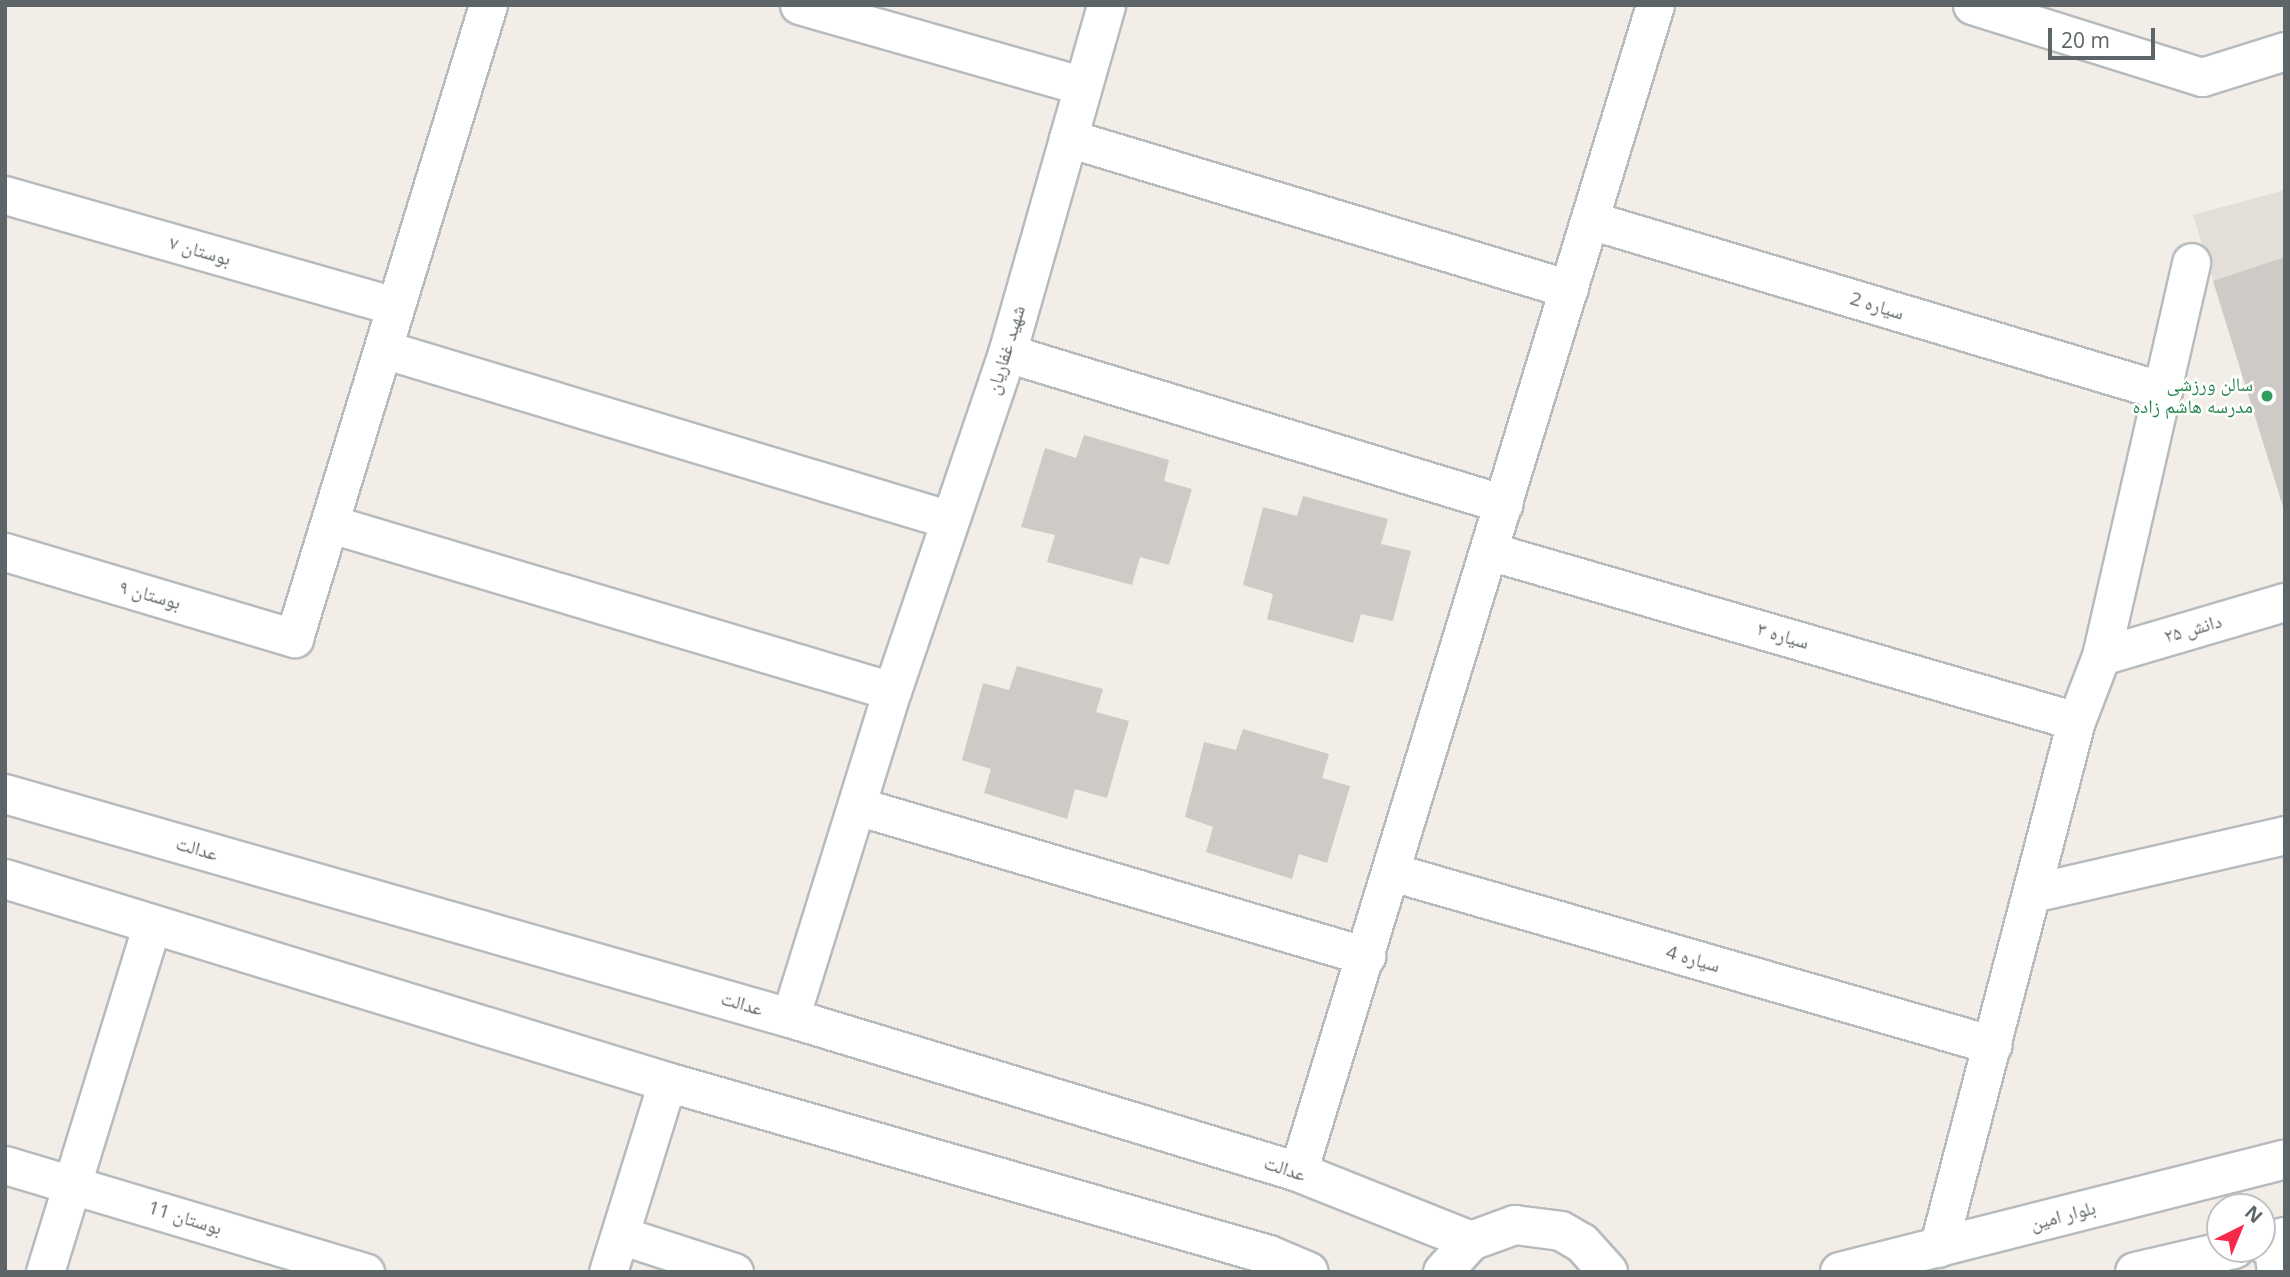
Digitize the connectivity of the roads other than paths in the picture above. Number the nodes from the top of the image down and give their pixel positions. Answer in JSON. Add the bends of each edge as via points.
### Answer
{"nodes":[{"id":1,"x":488,"y":5,"type":"edge"},
{"id":2,"x":799,"y":5,"type":"edge"},
{"id":3,"x":1105,"y":5,"type":"edge"},
{"id":4,"x":1655,"y":5,"type":"edge"},
{"id":5,"x":1972,"y":5,"type":"edge"},
{"id":6,"x":2285,"y":51,"type":"edge"},
{"id":7,"x":1083,"y":86,"type":"junction"},
{"id":8,"x":1068,"y":138,"type":"junction"},
{"id":9,"x":5,"y":195,"type":"edge"},
{"id":10,"x":1590,"y":220,"type":"junction"},
{"id":11,"x":2191,"y":262,"type":"dead end"},
{"id":12,"x":1569,"y":289,"type":"junction"},
{"id":13,"x":395,"y":306,"type":"junction"},
{"id":14,"x":383,"y":349,"type":"junction"},
{"id":15,"x":1007,"y":353,"type":"junction"},
{"id":16,"x":2163,"y":391,"type":"junction"},
{"id":17,"x":1504,"y":504,"type":"junction"},
{"id":18,"x":950,"y":520,"type":"junction"},
{"id":19,"x":331,"y":524,"type":"junction"},
{"id":20,"x":1489,"y":551,"type":"junction"},
{"id":21,"x":5,"y":552,"type":"edge"},
{"id":22,"x":2285,"y":602,"type":"edge"},
{"id":23,"x":2101,"y":656,"type":"junction"},
{"id":24,"x":892,"y":691,"type":"junction"},
{"id":25,"x":2076,"y":721,"type":"junction"},
{"id":26,"x":5,"y":794,"type":"edge"},
{"id":27,"x":857,"y":806,"type":"junction"},
{"id":28,"x":2285,"y":835,"type":"edge"},
{"id":29,"x":1392,"y":872,"type":"junction"},
{"id":30,"x":5,"y":879,"type":"edge"},
{"id":31,"x":2032,"y":893,"type":"junction"},
{"id":32,"x":152,"y":924,"type":"junction"},
{"id":33,"x":1366,"y":956,"type":"junction"},
{"id":34,"x":790,"y":1018,"type":"junction"},
{"id":35,"x":1993,"y":1045,"type":"junction"},
{"id":36,"x":667,"y":1082,"type":"junction"},
{"id":37,"x":2285,"y":1159,"type":"edge"},
{"id":38,"x":5,"y":1165,"type":"edge"},
{"id":39,"x":1298,"y":1172,"type":"junction"},
{"id":40,"x":69,"y":1184,"type":"junction"},
{"id":41,"x":620,"y":1235,"type":"junction"},
{"id":42,"x":1471,"y":1241,"type":"junction"},
{"id":43,"x":1938,"y":1248,"type":"junction"},
{"id":44,"x":2206,"y":1256,"type":"edge"},
{"id":45,"x":45,"y":1272,"type":"edge"},
{"id":46,"x":365,"y":1272,"type":"edge"},
{"id":47,"x":608,"y":1272,"type":"edge"},
{"id":48,"x":734,"y":1272,"type":"edge"},
{"id":49,"x":1309,"y":1272,"type":"edge"},
{"id":50,"x":1443,"y":1272,"type":"edge"},
{"id":51,"x":1608,"y":1272,"type":"edge"},
{"id":52,"x":1840,"y":1272,"type":"edge"},
{"id":53,"x":2135,"y":1272,"type":"edge"}],
"edges":[{"from":1,"to":13,"type":"street"},
{"from":2,"to":7,"type":"street"},
{"from":3,"to":7,"type":"street","name":"شهید غفاریان"},
{"from":4,"to":10,"type":"street"},
{"from":5,"to":6,"type":"street","via":[[2202,77]]},
{"from":7,"to":8,"type":"street","name":"شهید غفاریان"},
{"from":8,"to":12,"type":"street"},
{"from":8,"to":15,"type":"street","name":"شهید غفاریان"},
{"from":9,"to":13,"type":"street","name":"بوستان ۷"},
{"from":10,"to":12,"type":"street"},
{"from":10,"to":16,"type":"street","name":"سیاره 2"},
{"from":11,"to":16,"type":"street"},
{"from":12,"to":17,"type":"street"},
{"from":13,"to":14,"type":"street"},
{"from":14,"to":18,"type":"street"},
{"from":14,"to":19,"type":"street"},
{"from":15,"to":17,"type":"street"},
{"from":15,"to":18,"type":"street","name":"شهید غفاریان"},
{"from":16,"to":23,"type":"street"},
{"from":17,"to":20,"type":"street"},
{"from":18,"to":24,"type":"street","name":"شهید غفاریان"},
{"from":19,"to":21,"type":"street","name":"بوستان ۹","via":[[294,638]]},
{"from":19,"to":24,"type":"street"},
{"from":20,"to":25,"type":"street","name":"سیاره ۳"},
{"from":20,"to":29,"type":"street"},
{"from":22,"to":23,"type":"street","name":"دانش ۲۵"},
{"from":23,"to":25,"type":"street"},
{"from":24,"to":27,"type":"street","name":"شهید غفاریان"},
{"from":25,"to":31,"type":"street"},
{"from":26,"to":34,"type":"street","name":"عدالت"},
{"from":27,"to":33,"type":"street"},
{"from":27,"to":34,"type":"street","name":"شهید غفاریان"},
{"from":28,"to":31,"type":"street"},
{"from":29,"to":33,"type":"street"},
{"from":29,"to":35,"type":"street","name":"سیاره 4"},
{"from":30,"to":32,"type":"street"},
{"from":31,"to":35,"type":"street"},
{"from":32,"to":36,"type":"street"},
{"from":32,"to":40,"type":"street"},
{"from":33,"to":39,"type":"street"},
{"from":34,"to":39,"type":"street","name":"عدالت"},
{"from":35,"to":43,"type":"street"},
{"from":36,"to":41,"type":"street"},
{"from":36,"to":49,"type":"street","via":[[1256,1251]]},
{"from":37,"to":43,"type":"street","name":"بلوار امین"},
{"from":38,"to":40,"type":"street","name":"بوستان 11"},
{"from":39,"to":42,"type":"street","name":"عدالت"},
{"from":40,"to":45,"type":"street"},
{"from":40,"to":46,"type":"street","name":"بوستان 11"},
{"from":41,"to":47,"type":"street"},
{"from":41,"to":48,"type":"street"},
{"from":42,"to":50,"type":"street"},
{"from":42,"to":51,"type":"street","via":[[1492,1230],[1538,1226],[1582,1243]]},
{"from":43,"to":52,"type":"street","name":"بلوار امین"},
{"from":44,"to":53,"type":"street"}]}
